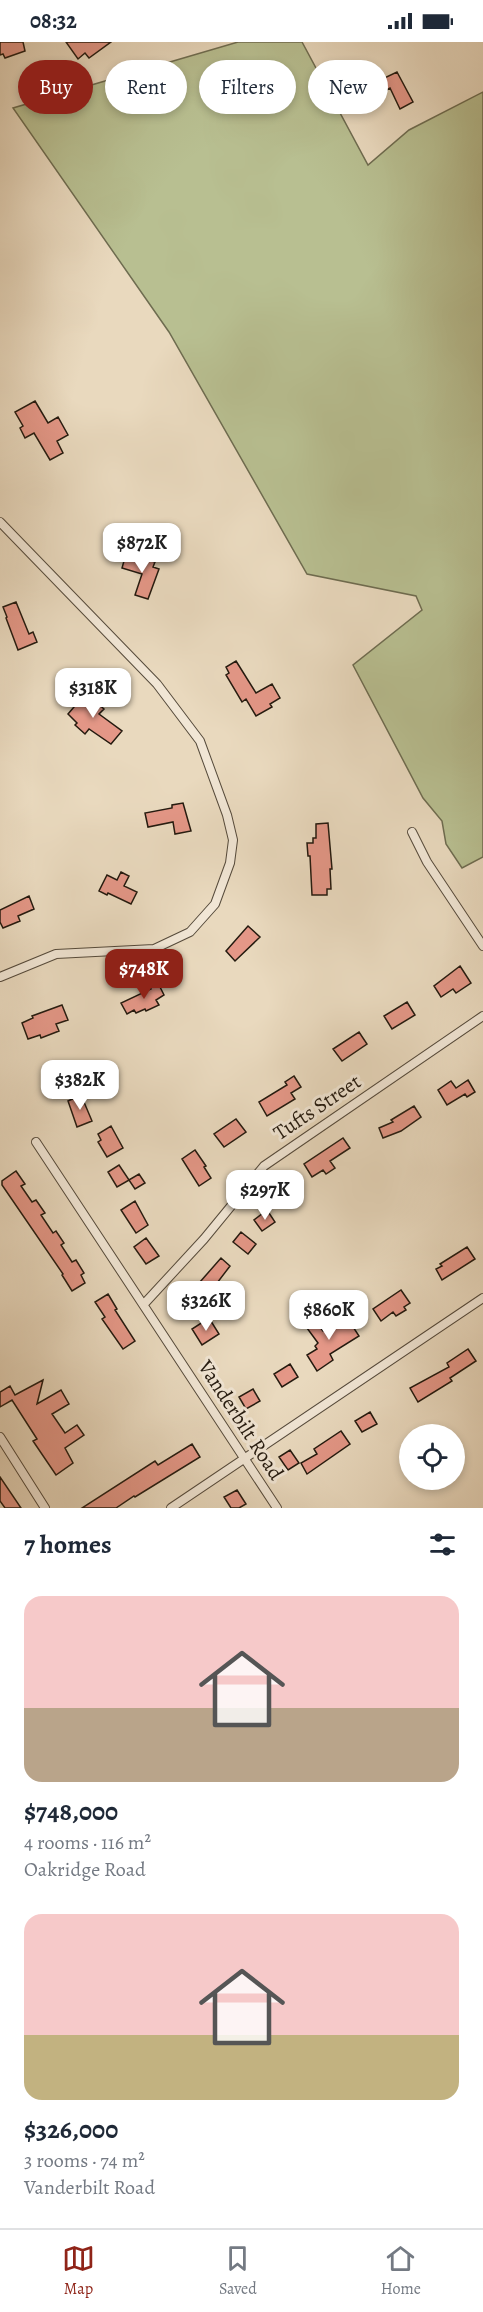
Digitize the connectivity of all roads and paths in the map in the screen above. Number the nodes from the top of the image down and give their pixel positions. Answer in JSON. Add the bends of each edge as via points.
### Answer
{"nodes":[{"id":1,"x":0,"y":522,"type":"edge"},
{"id":2,"x":412,"y":832,"type":"dead end"},
{"id":3,"x":483,"y":946,"type":"edge"},
{"id":4,"x":0,"y":977,"type":"edge"},
{"id":5,"x":483,"y":1016,"type":"edge"},
{"id":6,"x":36,"y":1142,"type":"dead end"},
{"id":7,"x":483,"y":1298,"type":"edge"},
{"id":8,"x":144,"y":1304,"type":"junction"},
{"id":9,"x":0,"y":1437,"type":"edge"},
{"id":10,"x":244,"y":1459,"type":"junction"},
{"id":11,"x":45,"y":1508,"type":"edge"},
{"id":12,"x":171,"y":1508,"type":"edge"},
{"id":13,"x":277,"y":1508,"type":"edge"}],
"edges":[{"from":1,"to":4,"type":"street","via":[[157,684],[200,741],[233,840],[230,863],[215,904],[190,932],[154,950],[56,954]]},
{"from":2,"to":3,"type":"street","via":[[427,862]]},
{"from":5,"to":8,"type":"street","name":"Tufts Street","via":[[264,1166]]},
{"from":6,"to":8,"type":"street","name":"Vanderbilt Road"},
{"from":7,"to":10,"type":"street"},
{"from":8,"to":10,"type":"street","name":"Vanderbilt Road"},
{"from":9,"to":11,"type":"street"},
{"from":10,"to":12,"type":"street"},
{"from":10,"to":13,"type":"street","name":"Vanderbilt Road"}]}
